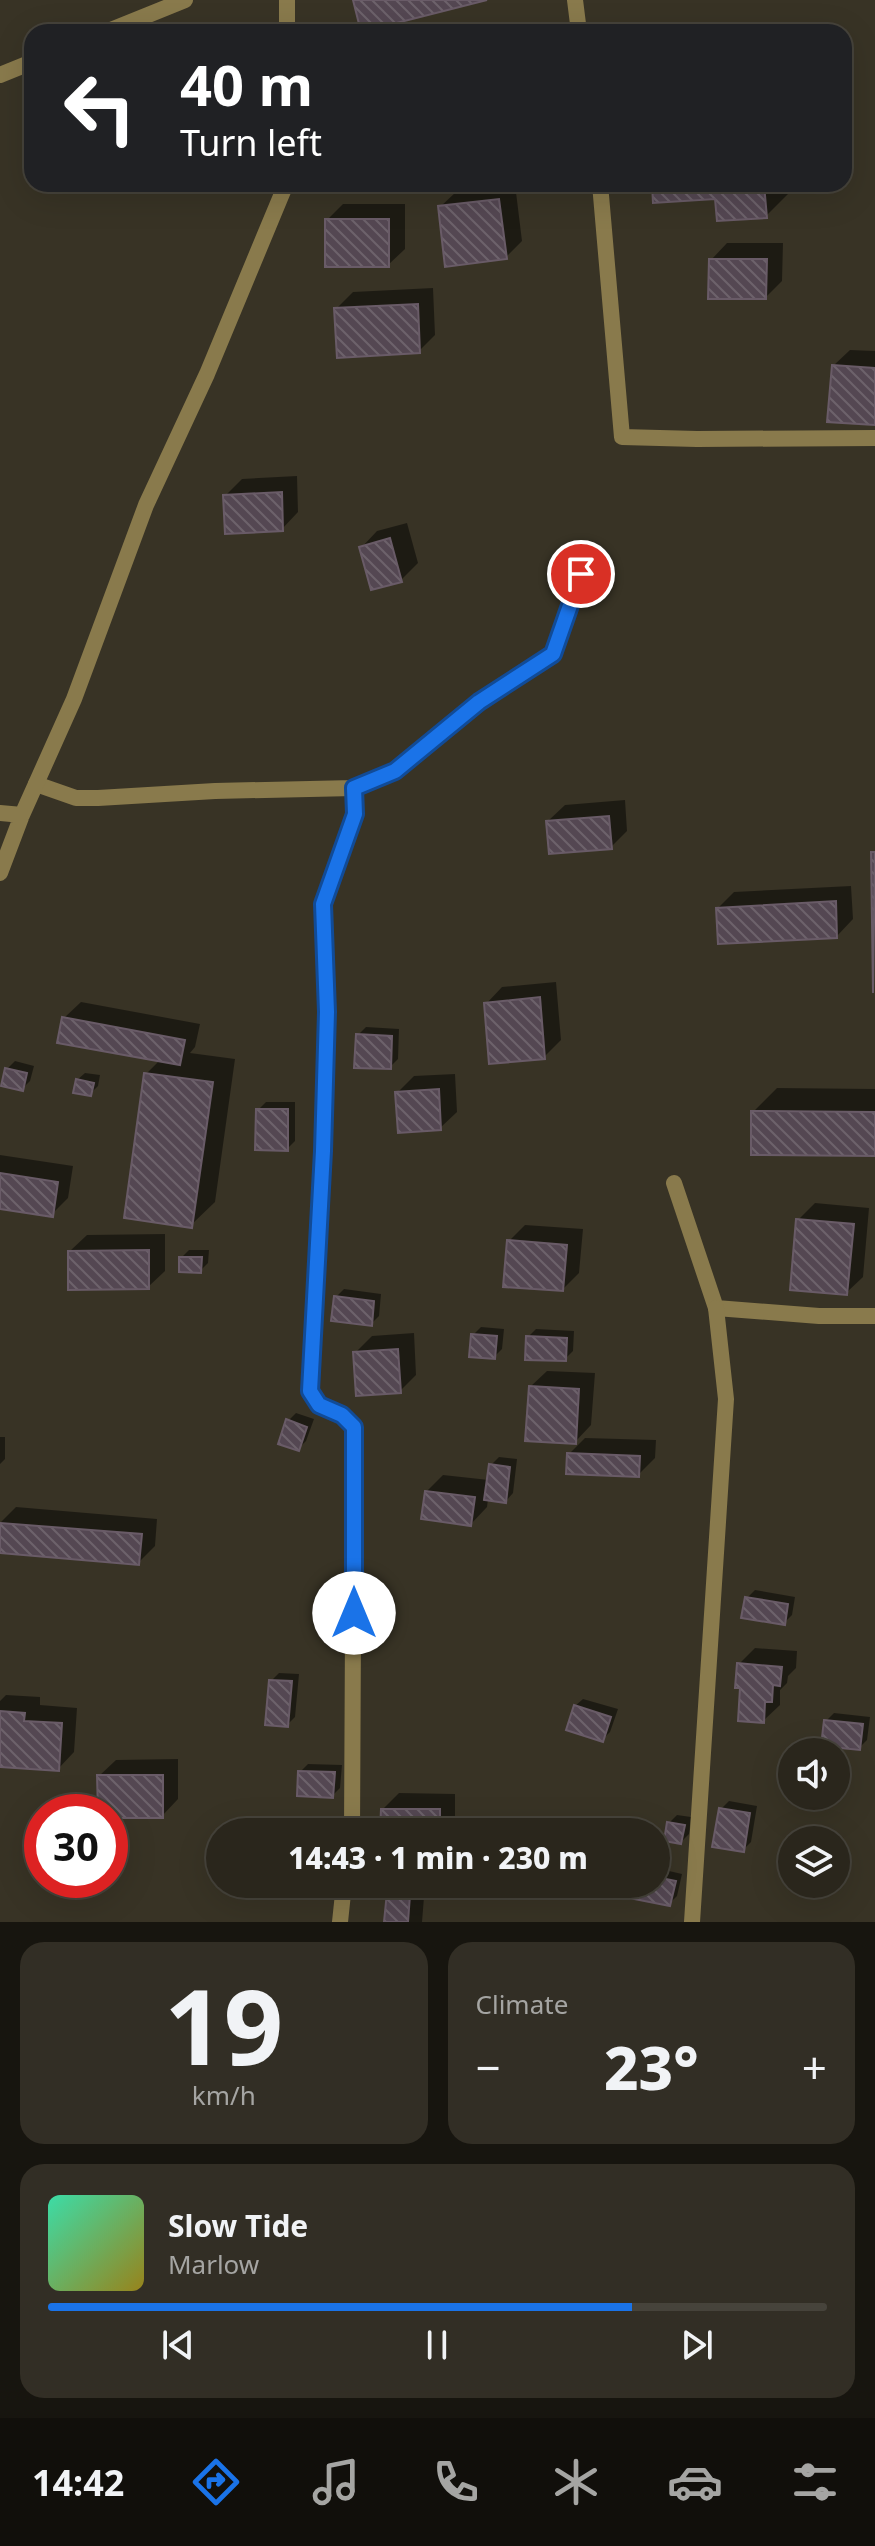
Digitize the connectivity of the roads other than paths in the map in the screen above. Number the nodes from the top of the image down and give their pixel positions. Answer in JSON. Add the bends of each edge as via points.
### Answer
{"nodes":[{"id":1,"x":185,"y":0,"type":"edge"},
{"id":2,"x":287,"y":0,"type":"edge"},
{"id":3,"x":575,"y":0,"type":"edge"},
{"id":4,"x":126,"y":24,"type":"edge"},
{"id":5,"x":287,"y":24,"type":"edge"},
{"id":6,"x":578,"y":24,"type":"edge"},
{"id":7,"x":24,"y":65,"type":"edge"},
{"id":8,"x":0,"y":75,"type":"edge"},
{"id":9,"x":283,"y":192,"type":"edge"},
{"id":10,"x":601,"y":192,"type":"edge"},
{"id":11,"x":875,"y":438,"type":"edge"},
{"id":12,"x":581,"y":574,"type":"dead end"},
{"id":13,"x":36,"y":784,"type":"junction"},
{"id":14,"x":354,"y":788,"type":"junction"},
{"id":15,"x":0,"y":813,"type":"edge"},
{"id":16,"x":22,"y":815,"type":"junction"},
{"id":17,"x":0,"y":873,"type":"edge"},
{"id":18,"x":674,"y":1183,"type":"dead end"},
{"id":19,"x":716,"y":1308,"type":"junction"},
{"id":20,"x":875,"y":1316,"type":"edge"},
{"id":21,"x":352,"y":1818,"type":"edge"},
{"id":22,"x":343,"y":1898,"type":"edge"},
{"id":23,"x":340,"y":1922,"type":"edge"},
{"id":24,"x":692,"y":1922,"type":"edge"}],
"edges":[{"from":1,"to":4,"type":"street"},
{"from":2,"to":5,"type":"street"},
{"from":3,"to":6,"type":"street"},
{"from":7,"to":8,"type":"street"},
{"from":9,"to":13,"type":"street","via":[[146,505],[74,699]]},
{"from":10,"to":11,"type":"street","via":[[622,437]]},
{"from":12,"to":14,"type":"street","via":[[553,654],[479,702],[395,771]]},
{"from":13,"to":14,"type":"street","via":[[76,798]]},
{"from":13,"to":16,"type":"street"},
{"from":14,"to":21,"type":"street","via":[[355,814],[323,904],[327,1012],[310,1391],[319,1405],[354,1427]]},
{"from":15,"to":16,"type":"street"},
{"from":16,"to":17,"type":"street"},
{"from":18,"to":19,"type":"street"},
{"from":19,"to":20,"type":"street"},
{"from":19,"to":24,"type":"street","via":[[726,1399]]},
{"from":22,"to":23,"type":"street"}]}
